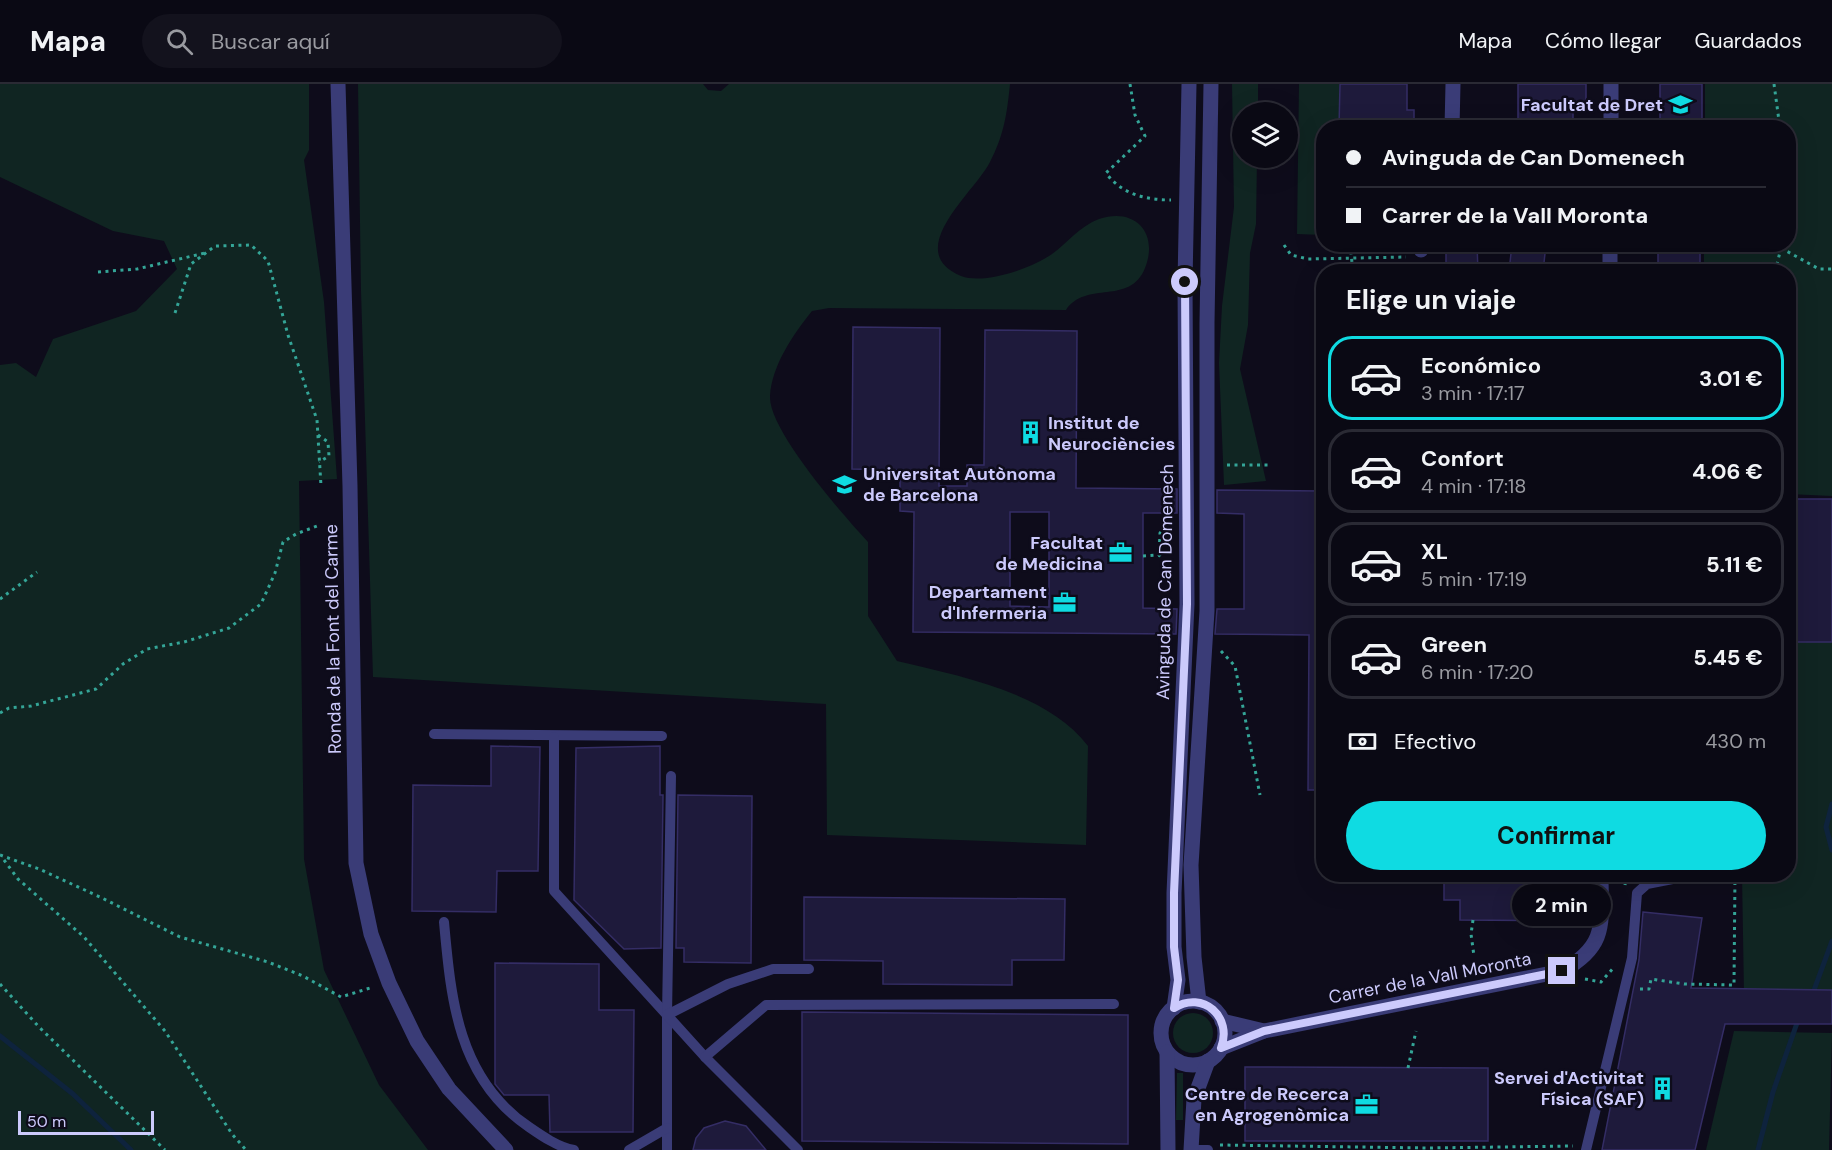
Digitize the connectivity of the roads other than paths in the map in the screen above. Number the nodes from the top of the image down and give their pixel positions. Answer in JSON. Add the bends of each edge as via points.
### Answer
{"nodes":[{"id":1,"x":338,"y":84,"type":"edge"},
{"id":2,"x":1189,"y":84,"type":"edge"},
{"id":3,"x":1211,"y":84,"type":"edge"},
{"id":4,"x":1453,"y":84,"type":"edge"},
{"id":5,"x":1611,"y":84,"type":"edge"},
{"id":6,"x":1452,"y":120,"type":"edge"},
{"id":7,"x":1604,"y":120,"type":"edge"},
{"id":8,"x":434,"y":734,"type":"dead end"},
{"id":9,"x":662,"y":736,"type":"dead end"},
{"id":10,"x":554,"y":737,"type":"junction"},
{"id":11,"x":671,"y":776,"type":"dead end"},
{"id":12,"x":1601,"y":882,"type":"edge"},
{"id":13,"x":1657,"y":882,"type":"edge"},
{"id":14,"x":444,"y":922,"type":"dead end"},
{"id":15,"x":809,"y":969,"type":"dead end"},
{"id":16,"x":1199,"y":1002,"type":"junction"},
{"id":17,"x":1113,"y":1004,"type":"dead end"},
{"id":18,"x":1174,"y":1008,"type":"junction"},
{"id":19,"x":668,"y":1015,"type":"junction"},
{"id":20,"x":1222,"y":1021,"type":"junction"},
{"id":21,"x":1264,"y":1031,"type":"junction"},
{"id":22,"x":1221,"y":1048,"type":"junction"},
{"id":23,"x":1167,"y":1052,"type":"junction"},
{"id":24,"x":705,"y":1057,"type":"junction"},
{"id":25,"x":1208,"y":1061,"type":"junction"},
{"id":26,"x":668,"y":1128,"type":"junction"},
{"id":27,"x":1208,"y":1148,"type":"edge"},
{"id":28,"x":1587,"y":1148,"type":"edge"},
{"id":29,"x":506,"y":1150,"type":"edge"},
{"id":30,"x":574,"y":1150,"type":"edge"},
{"id":31,"x":628,"y":1150,"type":"edge"},
{"id":32,"x":668,"y":1150,"type":"edge"},
{"id":33,"x":798,"y":1150,"type":"edge"},
{"id":34,"x":1168,"y":1150,"type":"edge"},
{"id":35,"x":1191,"y":1150,"type":"edge"}],
"edges":[{"from":1,"to":29,"type":"street","name":"Ronda de la Font del Carme","via":[[356,862],[371,934],[417,1041],[448,1089]]},
{"from":2,"to":18,"type":"street","name":"Avinguda de Can Domenech","via":[[1185,282],[1187,604],[1174,893],[1178,980]]},
{"from":3,"to":16,"type":"street","via":[[1207,611],[1191,866]]},
{"from":4,"to":6,"type":"street"},
{"from":5,"to":7,"type":"street"},
{"from":8,"to":10,"type":"lane"},
{"from":9,"to":10,"type":"lane"},
{"from":10,"to":19,"type":"lane","via":[[554,891]]},
{"from":11,"to":19,"type":"lane"},
{"from":12,"to":21,"type":"street","name":"Carrer de la Vall Moronta","via":[[1601,926],[1596,942],[1583,960],[1562,971]]},
{"from":13,"to":28,"type":"lane","via":[[1647,884],[1637,893],[1633,980]]},
{"from":14,"to":30,"type":"lane","via":[[449,980],[460,1035],[482,1079],[517,1119]]},
{"from":15,"to":19,"type":"lane","via":[[773,969],[728,984]]},
{"from":16,"to":18,"type":"street","via":[[1186,1002]]},
{"from":16,"to":20,"type":"street","via":[[1211,1008]]},
{"from":17,"to":24,"type":"lane","via":[[766,1005]]},
{"from":18,"to":23,"type":"street","via":[[1161,1028]]},
{"from":19,"to":24,"type":"lane"},
{"from":19,"to":26,"type":"lane"},
{"from":20,"to":21,"type":"street","name":"Carrer de la Vall Moronta"},
{"from":20,"to":22,"type":"street"},
{"from":21,"to":22,"type":"street","name":"Carrer de la Vall Moronta"},
{"from":22,"to":25,"type":"street"},
{"from":23,"to":25,"type":"street","via":[[1185,1064]]},
{"from":23,"to":34,"type":"street"},
{"from":24,"to":33,"type":"lane"},
{"from":25,"to":35,"type":"street","via":[[1194,1099]]},
{"from":26,"to":31,"type":"lane"},
{"from":26,"to":32,"type":"lane"},
{"from":27,"to":35,"type":"lane"}]}
